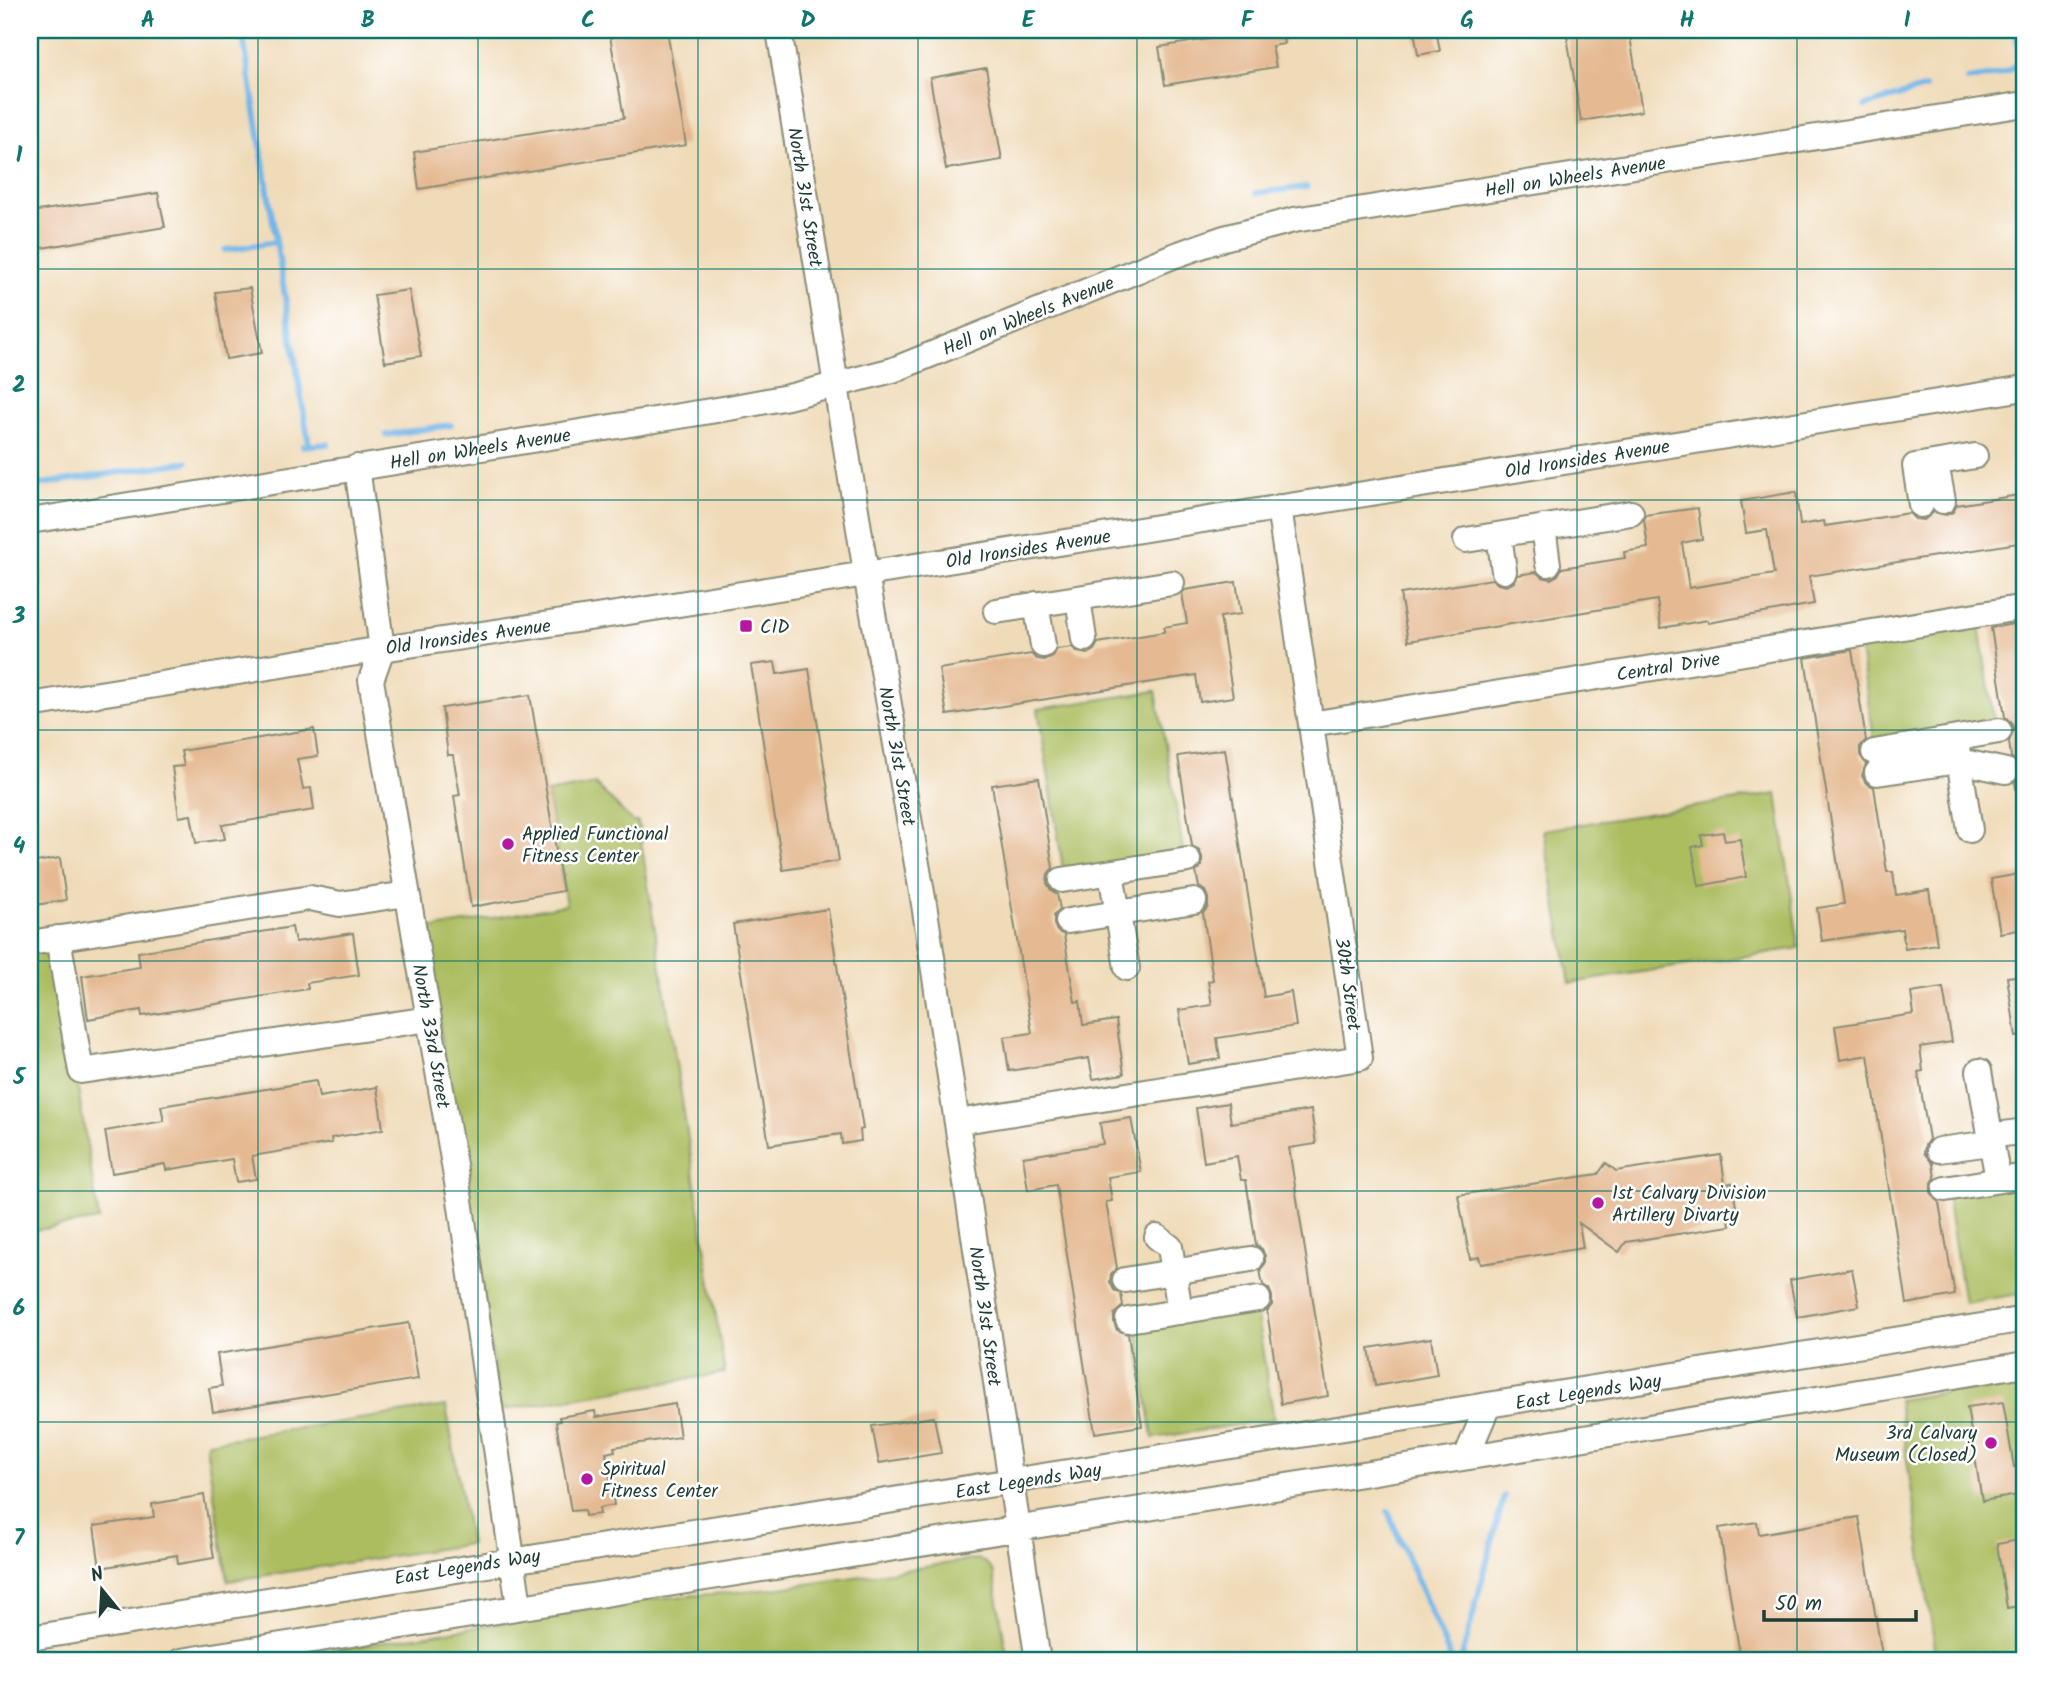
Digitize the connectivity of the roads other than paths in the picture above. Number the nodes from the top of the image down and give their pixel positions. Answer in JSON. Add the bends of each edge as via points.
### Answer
{"nodes":[{"id":1,"x":779,"y":30,"type":"edge"},
{"id":2,"x":2025,"y":104,"type":"edge"},
{"id":3,"x":837,"y":386,"type":"junction"},
{"id":4,"x":2025,"y":388,"type":"edge"},
{"id":5,"x":1975,"y":456,"type":"dead end"},
{"id":6,"x":356,"y":467,"type":"junction"},
{"id":7,"x":1932,"y":503,"type":"dead end"},
{"id":8,"x":1279,"y":507,"type":"junction"},
{"id":9,"x":1631,"y":513,"type":"dead end"},
{"id":10,"x":30,"y":521,"type":"edge"},
{"id":11,"x":1543,"y":527,"type":"junction"},
{"id":12,"x":1499,"y":535,"type":"junction"},
{"id":13,"x":1466,"y":540,"type":"dead end"},
{"id":14,"x":1548,"y":564,"type":"dead end"},
{"id":15,"x":1504,"y":571,"type":"dead end"},
{"id":16,"x":866,"y":574,"type":"junction"},
{"id":17,"x":1172,"y":583,"type":"dead end"},
{"id":18,"x":1078,"y":598,"type":"junction"},
{"id":19,"x":1037,"y":604,"type":"junction"},
{"id":20,"x":2025,"y":607,"type":"edge"},
{"id":21,"x":996,"y":611,"type":"dead end"},
{"id":22,"x":1084,"y":639,"type":"dead end"},
{"id":23,"x":1043,"y":645,"type":"dead end"},
{"id":24,"x":382,"y":649,"type":"junction"},
{"id":25,"x":30,"y":705,"type":"edge"},
{"id":26,"x":1311,"y":724,"type":"junction"},
{"id":27,"x":1999,"y":731,"type":"dead end"},
{"id":28,"x":1957,"y":750,"type":"junction"},
{"id":29,"x":1875,"y":762,"type":"dead end"},
{"id":30,"x":2006,"y":771,"type":"dead end"},
{"id":31,"x":1970,"y":830,"type":"dead end"},
{"id":32,"x":1188,"y":860,"type":"dead end"},
{"id":33,"x":1111,"y":873,"type":"junction"},
{"id":34,"x":1062,"y":880,"type":"dead end"},
{"id":35,"x":407,"y":894,"type":"junction"},
{"id":36,"x":1194,"y":901,"type":"dead end"},
{"id":37,"x":1117,"y":913,"type":"junction"},
{"id":38,"x":1068,"y":921,"type":"dead end"},
{"id":39,"x":58,"y":938,"type":"junction"},
{"id":40,"x":30,"y":943,"type":"edge"},
{"id":41,"x":1127,"y":968,"type":"dead end"},
{"id":42,"x":429,"y":1019,"type":"junction"},
{"id":43,"x":1979,"y":1071,"type":"dead end"},
{"id":44,"x":957,"y":1122,"type":"junction"},
{"id":45,"x":2025,"y":1131,"type":"edge"},
{"id":46,"x":1991,"y":1140,"type":"junction"},
{"id":47,"x":1939,"y":1150,"type":"dead end"},
{"id":48,"x":2025,"y":1176,"type":"edge"},
{"id":49,"x":1998,"y":1181,"type":"junction"},
{"id":50,"x":1945,"y":1189,"type":"dead end"},
{"id":51,"x":1157,"y":1237,"type":"dead end"},
{"id":52,"x":1251,"y":1259,"type":"dead end"},
{"id":53,"x":1174,"y":1272,"type":"junction"},
{"id":54,"x":1125,"y":1280,"type":"dead end"},
{"id":55,"x":1258,"y":1299,"type":"dead end"},
{"id":56,"x":1180,"y":1312,"type":"junction"},
{"id":57,"x":2025,"y":1319,"type":"edge"},
{"id":58,"x":1128,"y":1320,"type":"dead end"},
{"id":59,"x":2025,"y":1364,"type":"edge"},
{"id":60,"x":1487,"y":1408,"type":"junction"},
{"id":61,"x":1466,"y":1457,"type":"junction"},
{"id":62,"x":1010,"y":1483,"type":"junction"},
{"id":63,"x":1017,"y":1528,"type":"junction"},
{"id":64,"x":512,"y":1559,"type":"junction"},
{"id":65,"x":519,"y":1606,"type":"junction"},
{"id":66,"x":30,"y":1638,"type":"edge"},
{"id":67,"x":181,"y":1661,"type":"edge"},
{"id":68,"x":1038,"y":1661,"type":"edge"}],
"edges":[{"from":1,"to":3,"type":"street","name":"North 31st Street"},
{"from":2,"to":3,"type":"street","name":"Hell on Wheels Avenue","via":[[1294,220],[1173,256],[892,370]]},
{"from":3,"to":6,"type":"street","name":"Hell on Wheels Avenue","via":[[729,408]]},
{"from":3,"to":16,"type":"street","name":"North 31st Street"},
{"from":4,"to":8,"type":"street","name":"Old Ironsides Avenue"},
{"from":5,"to":7,"type":"street","via":[[1915,466]]},
{"from":6,"to":10,"type":"street","name":"Hell on Wheels Avenue"},
{"from":6,"to":24,"type":"street","name":"North 33rd Street"},
{"from":8,"to":16,"type":"street","name":"Old Ironsides Avenue"},
{"from":8,"to":26,"type":"street","name":"30th Street"},
{"from":9,"to":11,"type":"street"},
{"from":11,"to":12,"type":"street"},
{"from":11,"to":14,"type":"street"},
{"from":12,"to":13,"type":"street"},
{"from":12,"to":15,"type":"street"},
{"from":16,"to":24,"type":"street","name":"Old Ironsides Avenue"},
{"from":16,"to":44,"type":"street","name":"North 31st Street","via":[[925,904]]},
{"from":17,"to":18,"type":"street"},
{"from":18,"to":19,"type":"street"},
{"from":18,"to":22,"type":"street"},
{"from":19,"to":21,"type":"street"},
{"from":19,"to":23,"type":"street"},
{"from":20,"to":26,"type":"street","name":"Central Drive"},
{"from":24,"to":25,"type":"street","name":"Old Ironsides Avenue"},
{"from":24,"to":35,"type":"street","name":"North 33rd Street","via":[[371,680]]},
{"from":26,"to":44,"type":"street","name":"30th Street","via":[[1360,1058]]},
{"from":27,"to":28,"type":"street"},
{"from":28,"to":29,"type":"street"},
{"from":28,"to":30,"type":"street"},
{"from":28,"to":31,"type":"street"},
{"from":32,"to":33,"type":"street"},
{"from":33,"to":34,"type":"street"},
{"from":33,"to":37,"type":"street"},
{"from":35,"to":39,"type":"street","via":[[340,904],[310,898]]},
{"from":35,"to":42,"type":"street","name":"North 33rd Street"},
{"from":36,"to":37,"type":"street"},
{"from":37,"to":38,"type":"street"},
{"from":37,"to":41,"type":"street"},
{"from":39,"to":40,"type":"street"},
{"from":39,"to":42,"type":"street","via":[[81,1071]]},
{"from":42,"to":64,"type":"street","name":"North 33rd Street"},
{"from":43,"to":46,"type":"street"},
{"from":44,"to":62,"type":"street","name":"North 31st Street"},
{"from":45,"to":46,"type":"street"},
{"from":46,"to":47,"type":"street"},
{"from":46,"to":49,"type":"street"},
{"from":48,"to":49,"type":"street"},
{"from":49,"to":50,"type":"street"},
{"from":51,"to":53,"type":"street","via":[[1170,1247]]},
{"from":52,"to":53,"type":"street"},
{"from":53,"to":54,"type":"street"},
{"from":53,"to":56,"type":"street"},
{"from":55,"to":56,"type":"street"},
{"from":56,"to":58,"type":"street"},
{"from":57,"to":60,"type":"street","name":"East Legends Way"},
{"from":59,"to":61,"type":"street"},
{"from":60,"to":61,"type":"street"},
{"from":60,"to":62,"type":"street","name":"East Legends Way"},
{"from":61,"to":63,"type":"street"},
{"from":62,"to":63,"type":"street","name":"North 31st Street"},
{"from":62,"to":64,"type":"street","name":"East Legends Way"},
{"from":63,"to":65,"type":"street"},
{"from":63,"to":68,"type":"street","name":"North 31st Street"},
{"from":64,"to":65,"type":"street","name":"North 33rd Street"},
{"from":64,"to":66,"type":"street","name":"East Legends Way"},
{"from":65,"to":67,"type":"street"}]}
